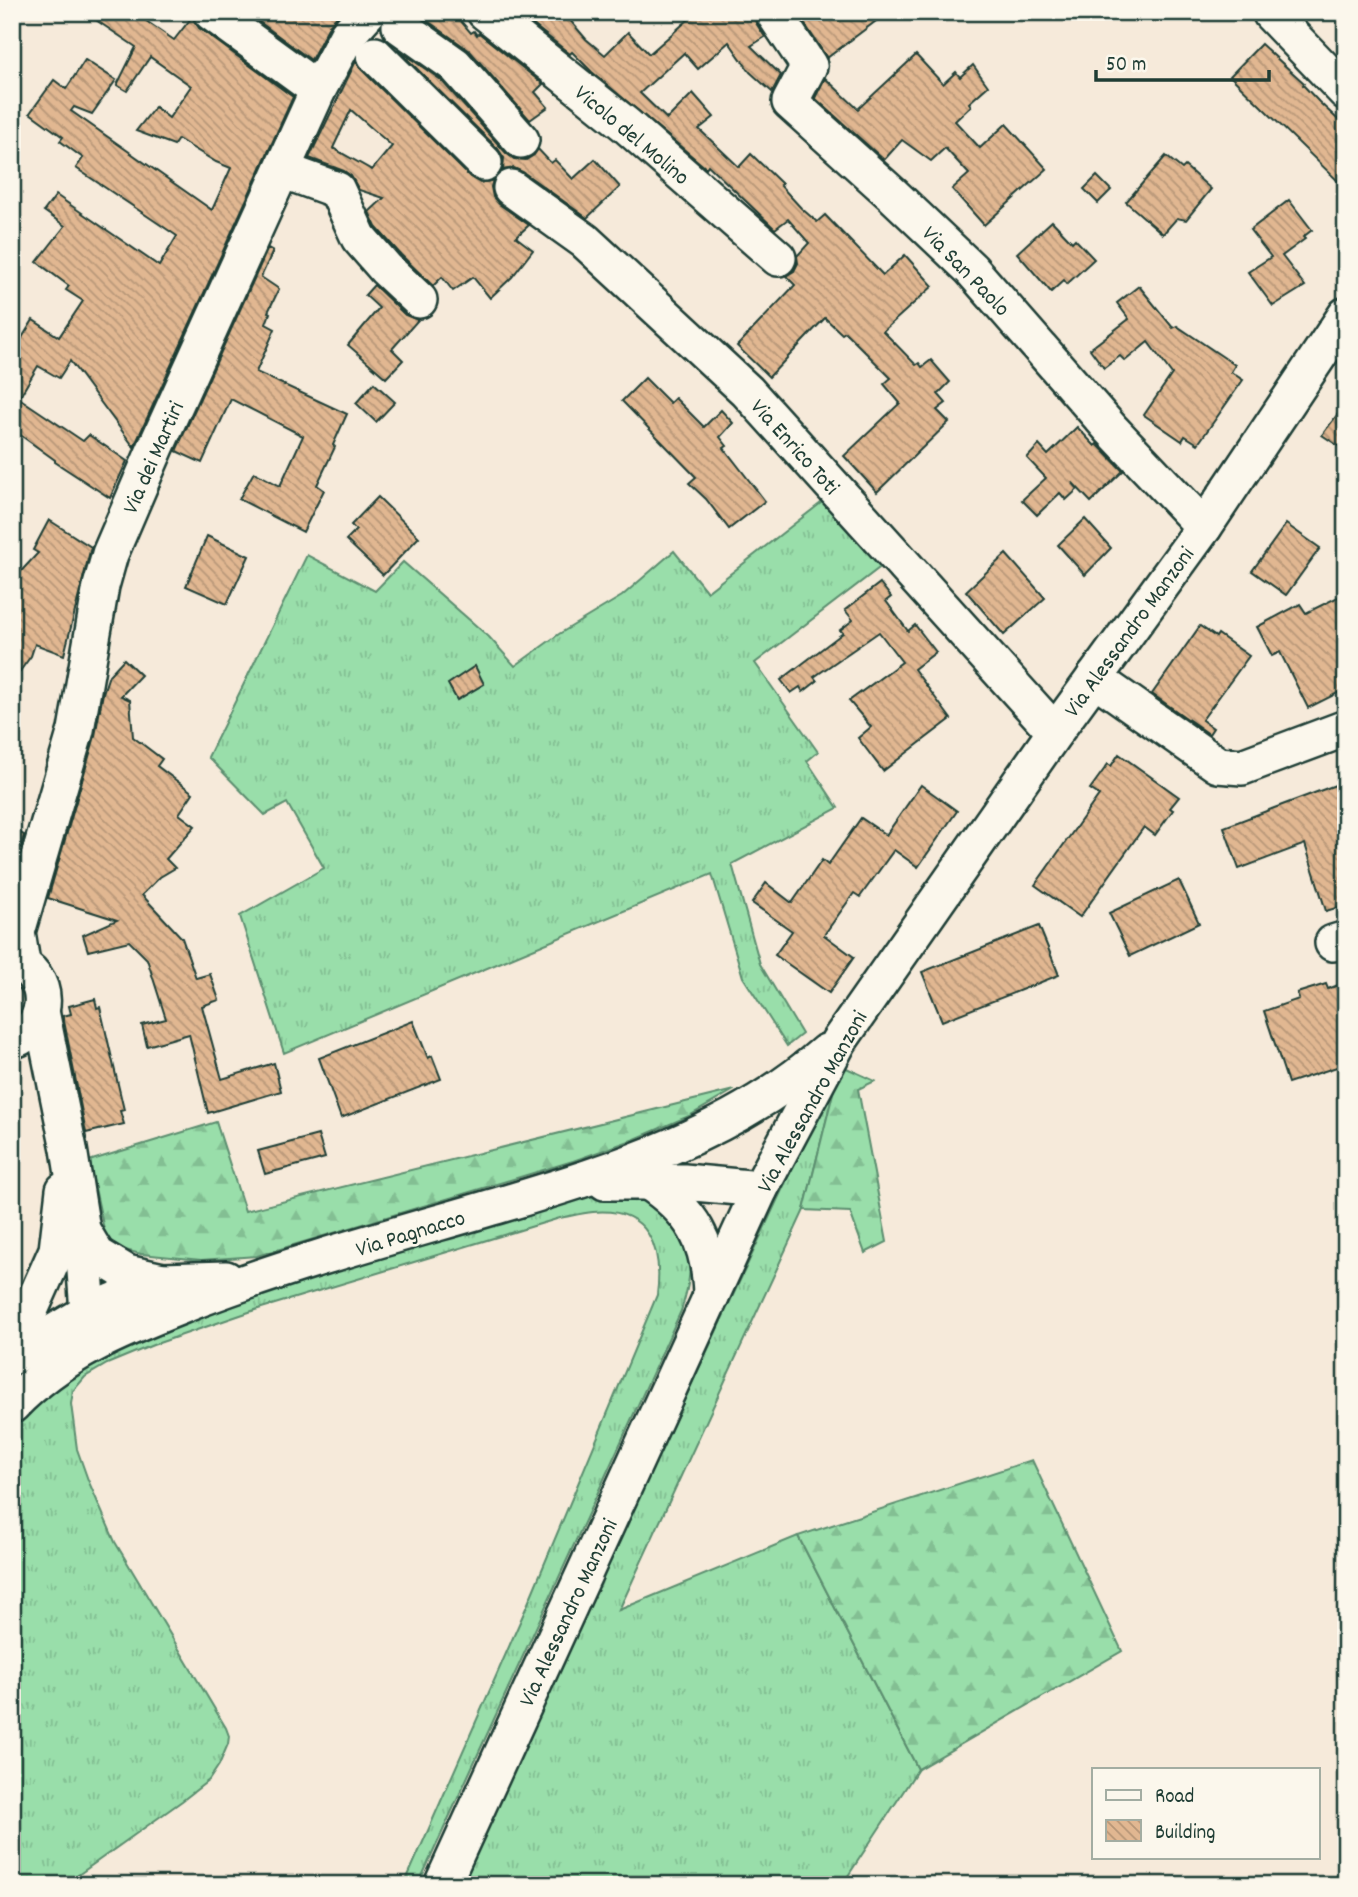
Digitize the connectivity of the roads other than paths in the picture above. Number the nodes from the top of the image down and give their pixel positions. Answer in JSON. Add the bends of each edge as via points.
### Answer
{"nodes":[{"id":1,"x":211,"y":12,"type":"edge"},
{"id":2,"x":485,"y":12,"type":"edge"},
{"id":3,"x":773,"y":12,"type":"edge"},
{"id":4,"x":1271,"y":14,"type":"edge"},
{"id":5,"x":400,"y":26,"type":"dead end"},
{"id":6,"x":362,"y":35,"type":"edge"},
{"id":7,"x":318,"y":90,"type":"junction"},
{"id":8,"x":1346,"y":92,"type":"edge"},
{"id":9,"x":521,"y":140,"type":"dead end"},
{"id":10,"x":484,"y":163,"type":"dead end"},
{"id":11,"x":282,"y":170,"type":"junction"},
{"id":12,"x":510,"y":188,"type":"dead end"},
{"id":13,"x":778,"y":258,"type":"dead end"},
{"id":14,"x":419,"y":300,"type":"dead end"},
{"id":15,"x":1346,"y":315,"type":"edge"},
{"id":16,"x":1204,"y":527,"type":"junction"},
{"id":17,"x":1094,"y":678,"type":"junction"},
{"id":18,"x":1346,"y":728,"type":"edge"},
{"id":19,"x":1055,"y":732,"type":"junction"},
{"id":20,"x":16,"y":948,"type":"edge"},
{"id":21,"x":41,"y":1011,"type":"junction"},
{"id":22,"x":839,"y":1041,"type":"junction"},
{"id":23,"x":12,"y":1042,"type":"edge"},
{"id":24,"x":53,"y":1067,"type":"junction"},
{"id":25,"x":676,"y":1146,"type":"junction"},
{"id":26,"x":646,"y":1181,"type":"junction"},
{"id":27,"x":566,"y":1185,"type":"junction"},
{"id":28,"x":760,"y":1189,"type":"junction"},
{"id":29,"x":69,"y":1240,"type":"junction"},
{"id":30,"x":254,"y":1278,"type":"junction"},
{"id":31,"x":163,"y":1281,"type":"junction"},
{"id":32,"x":711,"y":1298,"type":"junction"},
{"id":33,"x":88,"y":1312,"type":"junction"},
{"id":34,"x":131,"y":1326,"type":"junction"},
{"id":35,"x":12,"y":1351,"type":"edge"},
{"id":36,"x":72,"y":1355,"type":"junction"},
{"id":37,"x":12,"y":1357,"type":"edge"},
{"id":38,"x":12,"y":1405,"type":"edge"},
{"id":39,"x":442,"y":1885,"type":"edge"}],
"edges":[{"from":1,"to":7,"type":"street"},
{"from":2,"to":13,"type":"street","name":"Vicolo del Molino","via":[[626,125]]},
{"from":3,"to":16,"type":"street","name":"Via San Paolo","via":[[809,66],[790,102],[971,269]]},
{"from":4,"to":8,"type":"street"},
{"from":5,"to":9,"type":"street","via":[[455,65]]},
{"from":6,"to":7,"type":"street","name":"Via dei Martiri"},
{"from":6,"to":10,"type":"street"},
{"from":7,"to":11,"type":"street","name":"Via dei Martiri"},
{"from":11,"to":14,"type":"street","via":[[337,190],[359,238]]},
{"from":11,"to":20,"type":"street","name":"Via dei Martiri","via":[[110,554],[75,730]]},
{"from":12,"to":19,"type":"street","name":"Via Enrico Toti","via":[[585,241],[747,391]]},
{"from":15,"to":16,"type":"street","name":"Via Alessandro Manzoni"},
{"from":16,"to":17,"type":"street","name":"Via Alessandro Manzoni"},
{"from":17,"to":18,"type":"street","via":[[1218,765],[1242,767]]},
{"from":17,"to":19,"type":"street","name":"Via Alessandro Manzoni"},
{"from":19,"to":22,"type":"street","name":"Via Alessandro Manzoni"},
{"from":20,"to":21,"type":"street","via":[[40,984]]},
{"from":21,"to":23,"type":"street","via":[[30,1031]]},
{"from":21,"to":24,"type":"street"},
{"from":22,"to":25,"type":"street","name":"Via Pagnacco","via":[[760,1101]]},
{"from":22,"to":28,"type":"street","name":"Via Alessandro Manzoni"},
{"from":23,"to":24,"type":"street","via":[[33,1046]]},
{"from":24,"to":29,"type":"street","via":[[69,1149]]},
{"from":25,"to":27,"type":"street","name":"Via Pagnacco"},
{"from":25,"to":28,"type":"street","via":[[715,1157]]},
{"from":26,"to":27,"type":"street","name":"Via Pagnacco"},
{"from":26,"to":28,"type":"street","name":"Via Pagnacco"},
{"from":26,"to":32,"type":"street","via":[[668,1195],[703,1242],[710,1266]]},
{"from":27,"to":30,"type":"street","name":"Via Pagnacco"},
{"from":28,"to":32,"type":"street","name":"Via Alessandro Manzoni"},
{"from":29,"to":31,"type":"street","name":"Via Pagnacco","via":[[127,1273]]},
{"from":29,"to":33,"type":"street","via":[[68,1288]]},
{"from":29,"to":35,"type":"street"},
{"from":30,"to":31,"type":"street","name":"Via Pagnacco"},
{"from":30,"to":34,"type":"street","name":"Via Pagnacco"},
{"from":31,"to":33,"type":"street","name":"Via Pagnacco"},
{"from":32,"to":39,"type":"street","name":"Via Alessandro Manzoni"},
{"from":33,"to":34,"type":"street"},
{"from":33,"to":36,"type":"street"},
{"from":33,"to":37,"type":"street","name":"Via Pagnacco"},
{"from":34,"to":36,"type":"street","name":"Via Pagnacco"},
{"from":36,"to":38,"type":"street","name":"Via Pagnacco"}]}
